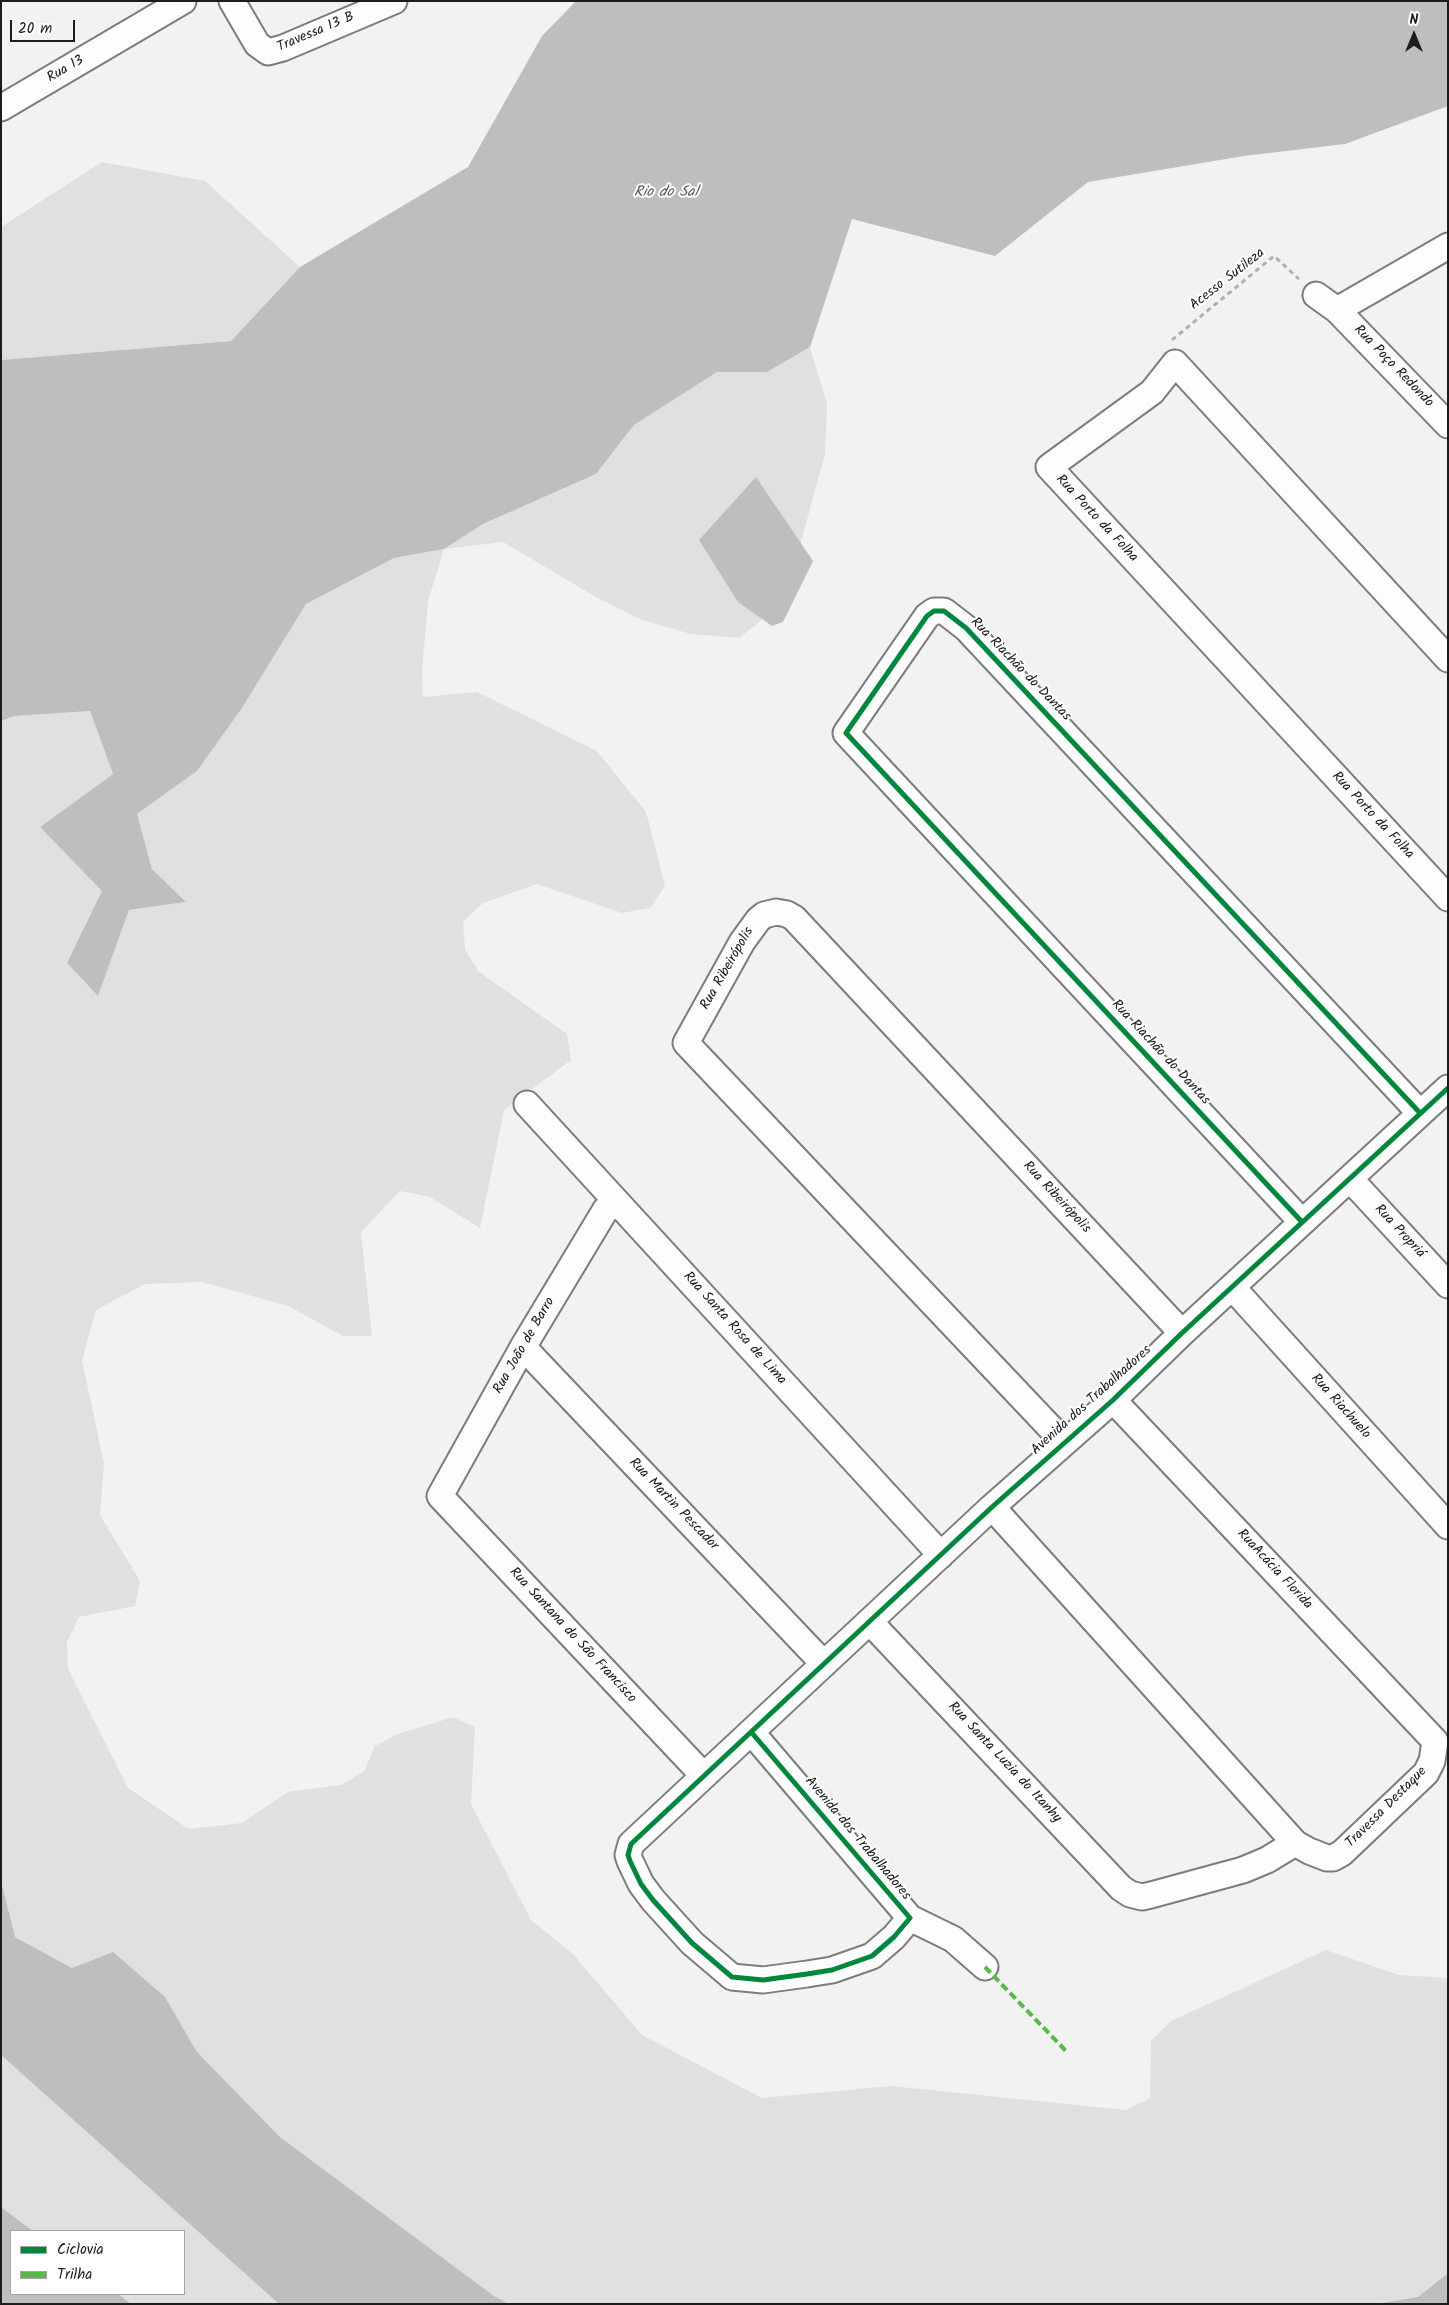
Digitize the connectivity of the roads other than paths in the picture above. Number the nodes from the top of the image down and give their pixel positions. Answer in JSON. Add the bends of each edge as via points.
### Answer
{"nodes":[{"id":1,"x":183,"y":1,"type":"edge"},
{"id":2,"x":232,"y":1,"type":"edge"},
{"id":3,"x":394,"y":1,"type":"edge"},
{"id":4,"x":1,"y":108,"type":"edge"},
{"id":5,"x":1448,"y":246,"type":"edge"},
{"id":6,"x":1316,"y":295,"type":"road end"},
{"id":7,"x":1337,"y":310,"type":"junction"},
{"id":8,"x":1448,"y":425,"type":"edge"},
{"id":9,"x":1448,"y":659,"type":"edge"},
{"id":10,"x":1448,"y":898,"type":"edge"},
{"id":11,"x":1448,"y":1088,"type":"edge"},
{"id":12,"x":528,"y":1104,"type":"dead end"},
{"id":13,"x":1420,"y":1113,"type":"junction"},
{"id":14,"x":1350,"y":1179,"type":"junction"},
{"id":15,"x":620,"y":1204,"type":"junction"},
{"id":16,"x":1302,"y":1222,"type":"junction"},
{"id":17,"x":1448,"y":1285,"type":"edge"},
{"id":18,"x":1232,"y":1288,"type":"junction"},
{"id":19,"x":1182,"y":1333,"type":"junction"},
{"id":20,"x":523,"y":1347,"type":"junction"},
{"id":21,"x":1113,"y":1400,"type":"junction"},
{"id":22,"x":1064,"y":1442,"type":"junction"},
{"id":23,"x":440,"y":1496,"type":"joint"},
{"id":24,"x":992,"y":1507,"type":"junction"},
{"id":25,"x":1448,"y":1526,"type":"edge"},
{"id":26,"x":941,"y":1555,"type":"junction"},
{"id":27,"x":870,"y":1622,"type":"junction"},
{"id":28,"x":824,"y":1664,"type":"junction"},
{"id":29,"x":752,"y":1733,"type":"junction"},
{"id":30,"x":1441,"y":1734,"type":"edge"},
{"id":31,"x":703,"y":1775,"type":"junction"},
{"id":32,"x":1295,"y":1843,"type":"junction"},
{"id":33,"x":910,"y":1918,"type":"junction"},
{"id":34,"x":985,"y":1966,"type":"dead end"}],
"edges":[{"from":1,"to":4,"type":"street","name":"Rua 13"},
{"from":2,"to":3,"type":"street","name":"Travessa 13 B","via":[[257,44],[268,52]]},
{"from":5,"to":7,"type":"street"},
{"from":6,"to":7,"type":"street","name":"Rua Poço Redondo"},
{"from":7,"to":8,"type":"street","name":"Rua Poço Redondo"},
{"from":9,"to":10,"type":"street","name":"Rua Porto da Folha","via":[[1175,363],[1152,392],[1049,467]]},
{"from":11,"to":13,"type":"street","name":"Avenida dos Trabalhadores"},
{"from":12,"to":15,"type":"street","name":"Rua Santa Rosa de Lima"},
{"from":13,"to":14,"type":"street","name":"Avenida dos Trabalhadores"},
{"from":13,"to":16,"type":"street","name":"Rua Riachão do Dantas","via":[[966,628],[944,611],[934,611],[927,616],[846,733]]},
{"from":14,"to":16,"type":"street","name":"Avenida dos Trabalhadores"},
{"from":14,"to":17,"type":"street","name":"Rua Propriá"},
{"from":15,"to":20,"type":"street","name":"Rua João de Barro","via":[[606,1209]]},
{"from":15,"to":26,"type":"street","name":"Rua Santa Rosa de Lima"},
{"from":16,"to":18,"type":"street","name":"Avenida dos Trabalhadores"},
{"from":18,"to":19,"type":"street","name":"Avenida dos Trabalhadores"},
{"from":18,"to":25,"type":"street","name":"Rua Riachuelo"},
{"from":19,"to":21,"type":"street","name":"Avenida dos Trabalhadores"},
{"from":19,"to":22,"type":"street","name":"Rua Ribeirópolis","via":[[794,918],[776,912],[758,920],[742,942],[686,1043]]},
{"from":20,"to":23,"type":"street","name":"Rua João de Barro"},
{"from":20,"to":28,"type":"street","name":"Rua Martin Pescador"},
{"from":21,"to":22,"type":"street","name":"Avenida dos Trabalhadores"},
{"from":21,"to":30,"type":"street","name":"RuaAcácia Florida"},
{"from":22,"to":24,"type":"street","name":"Avenida dos Trabalhadores"},
{"from":23,"to":31,"type":"street","name":"Rua Santana do São Francisco"},
{"from":24,"to":26,"type":"street","name":"Avenida dos Trabalhadores"},
{"from":24,"to":32,"type":"street"},
{"from":26,"to":27,"type":"street","name":"Avenida dos Trabalhadores"},
{"from":27,"to":28,"type":"street","name":"Avenida dos Trabalhadores"},
{"from":27,"to":32,"type":"street","name":"Rua Santa Luzia do Itanhy","via":[[1130,1894],[1142,1897],[1242,1870],[1268,1860]]},
{"from":28,"to":29,"type":"street","name":"Avenida dos Trabalhadores"},
{"from":29,"to":31,"type":"street","name":"Avenida dos Trabalhadores"},
{"from":29,"to":33,"type":"street","name":"Avenida dos Trabalhadores"},
{"from":30,"to":32,"type":"street","name":"Travessa Destaque","via":[[1426,1773],[1339,1856],[1322,1857]]},
{"from":31,"to":33,"type":"street","name":"Avenida dos Trabalhadores","via":[[638,1836],[628,1855],[641,1884],[653,1900],[724,1972],[742,1979],[763,1980],[839,1968],[872,1956],[889,1943]]},
{"from":33,"to":34,"type":"street","via":[[953,1940]]}]}
